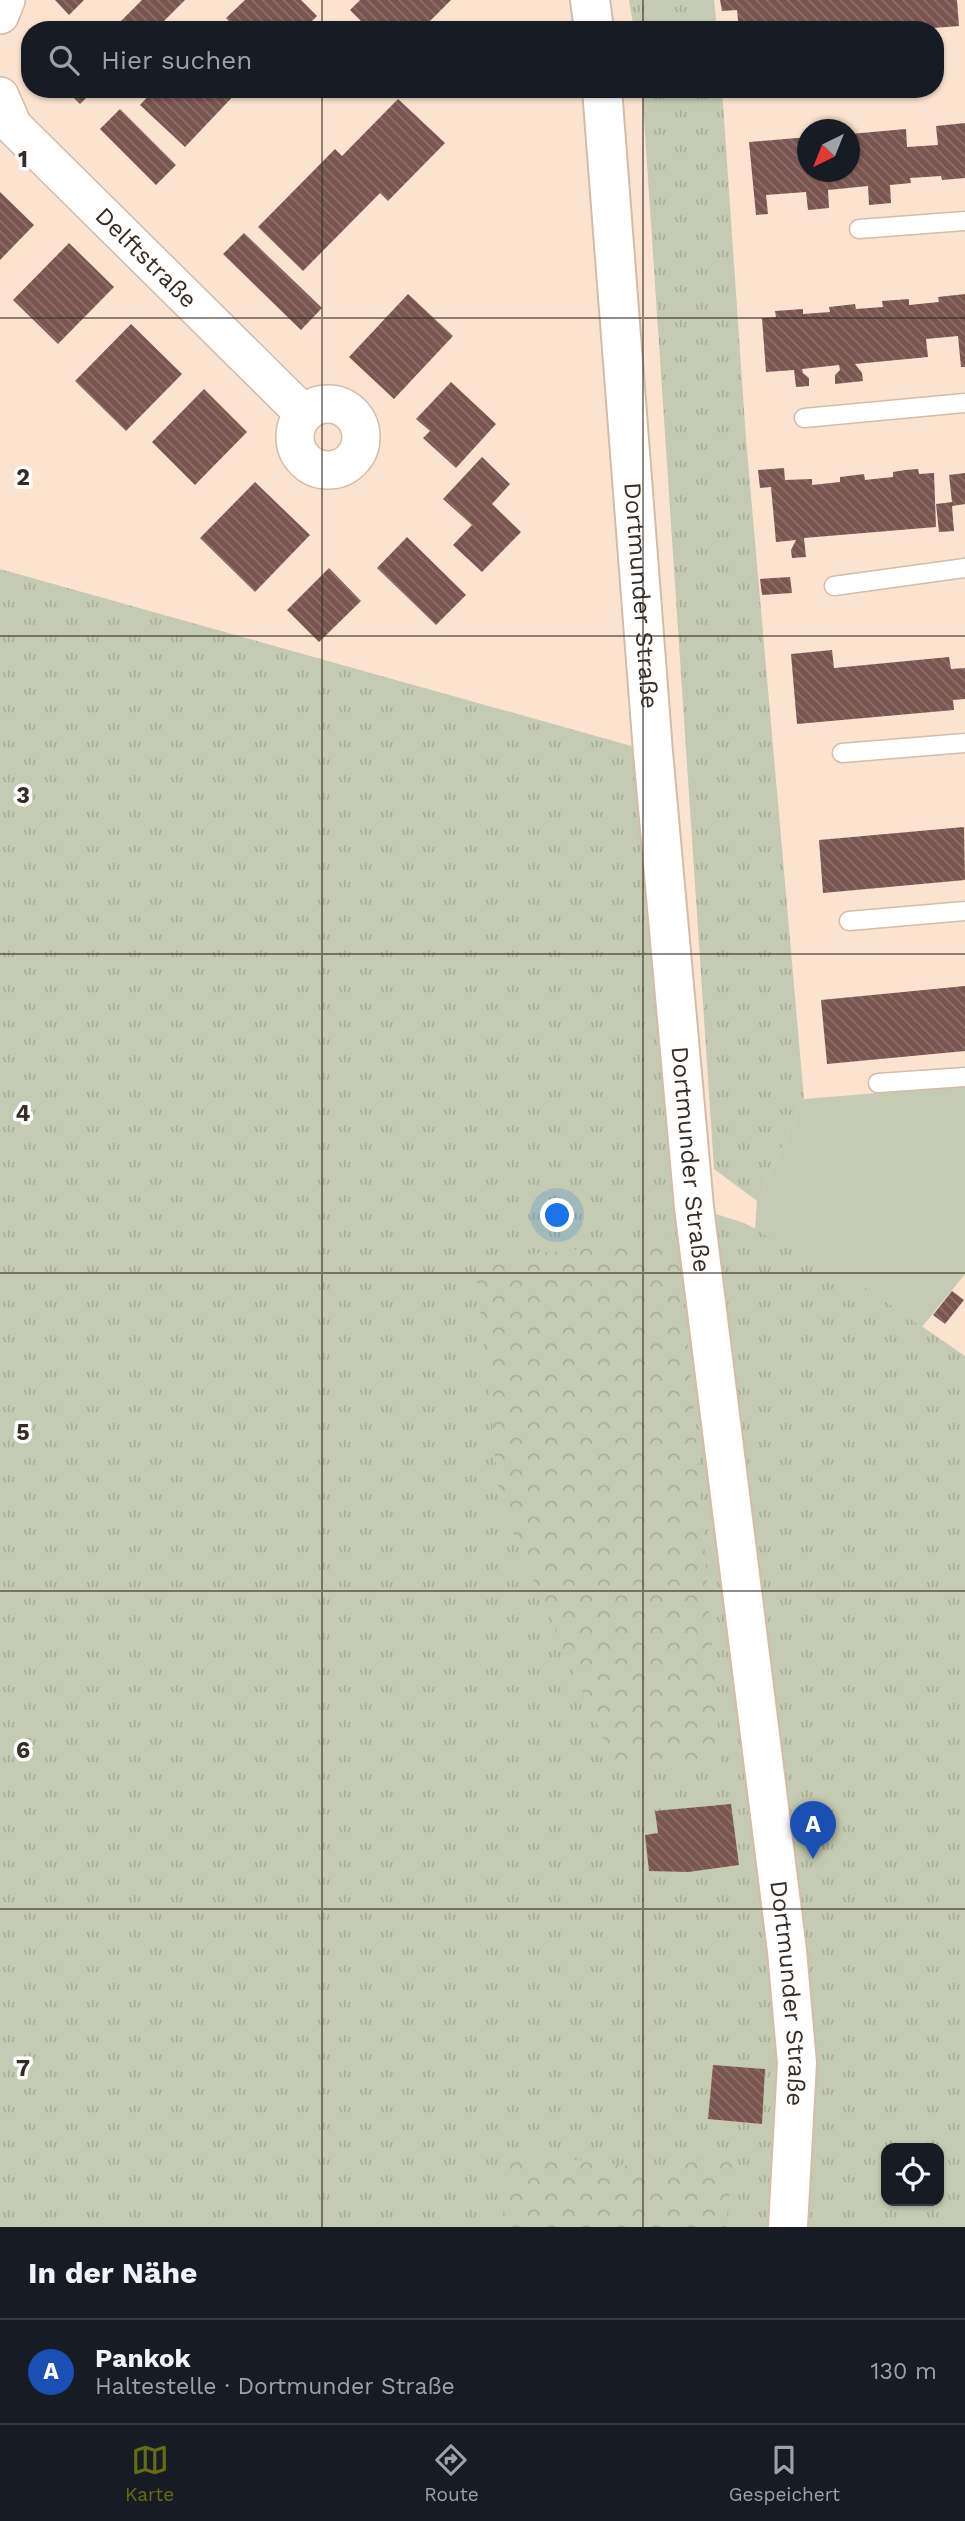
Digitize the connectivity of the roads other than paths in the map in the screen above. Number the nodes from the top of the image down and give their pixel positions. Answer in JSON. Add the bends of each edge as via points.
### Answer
{"nodes":[{"id":1,"x":6,"y":0,"type":"edge"},
{"id":2,"x":590,"y":0,"type":"edge"},
{"id":3,"x":0,"y":15,"type":"edge"},
{"id":4,"x":593,"y":21,"type":"edge"},
{"id":5,"x":0,"y":96,"type":"edge"},
{"id":6,"x":603,"y":98,"type":"edge"},
{"id":7,"x":965,"y":221,"type":"edge"},
{"id":8,"x":859,"y":229,"type":"dead end"},
{"id":9,"x":965,"y":403,"type":"edge"},
{"id":10,"x":304,"y":414,"type":"dead end"},
{"id":11,"x":804,"y":418,"type":"dead end"},
{"id":12,"x":965,"y":569,"type":"edge"},
{"id":13,"x":834,"y":586,"type":"dead end"},
{"id":14,"x":965,"y":743,"type":"edge"},
{"id":15,"x":842,"y":753,"type":"dead end"},
{"id":16,"x":965,"y":911,"type":"edge"},
{"id":17,"x":849,"y":920,"type":"dead end"},
{"id":18,"x":965,"y":1077,"type":"edge"},
{"id":19,"x":878,"y":1083,"type":"dead end"},
{"id":20,"x":788,"y":2227,"type":"edge"}],
"edges":[{"from":1,"to":3,"type":"street"},
{"from":2,"to":4,"type":"main road"},
{"from":5,"to":10,"type":"street","name":"Delftstraße","via":[[13,126]]},
{"from":6,"to":20,"type":"main road","name":"Dortmunder Straße","via":[[692,1193],[796,2051]]},
{"from":7,"to":8,"type":"lane"},
{"from":9,"to":11,"type":"lane"},
{"from":12,"to":13,"type":"lane"},
{"from":14,"to":15,"type":"lane"},
{"from":16,"to":17,"type":"lane"},
{"from":18,"to":19,"type":"lane"}]}
